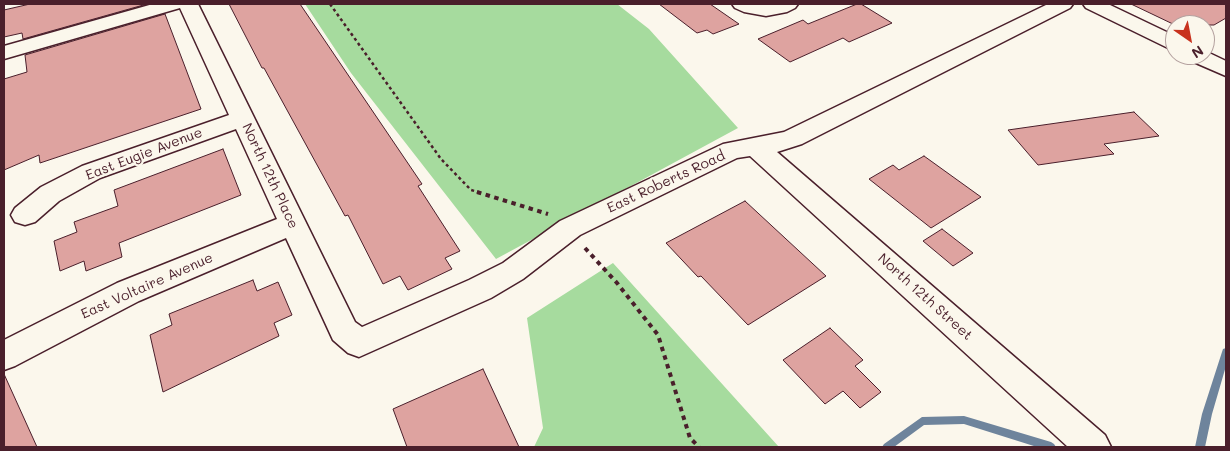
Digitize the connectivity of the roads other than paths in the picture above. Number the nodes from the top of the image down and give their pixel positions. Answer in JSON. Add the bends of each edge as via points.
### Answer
{"nodes":[{"id":1,"x":174,"y":4,"type":"edge"},
{"id":2,"x":188,"y":4,"type":"edge"},
{"id":3,"x":742,"y":4,"type":"edge"},
{"id":4,"x":788,"y":4,"type":"edge"},
{"id":5,"x":1063,"y":4,"type":"edge"},
{"id":6,"x":1092,"y":4,"type":"edge"},
{"id":7,"x":1165,"y":39,"type":"edge"},
{"id":8,"x":4,"y":53,"type":"edge"},
{"id":9,"x":243,"y":118,"type":"junction"},
{"id":10,"x":756,"y":147,"type":"junction"},
{"id":11,"x":25,"y":215,"type":"dead end"},
{"id":12,"x":293,"y":224,"type":"junction"},
{"id":13,"x":359,"y":343,"type":"joint"},
{"id":14,"x":4,"y":356,"type":"edge"},
{"id":15,"x":1094,"y":447,"type":"edge"}],
"edges":[{"from":1,"to":8,"type":"street"},
{"from":2,"to":9,"type":"street","name":"North 12th Place"},
{"from":3,"to":4,"type":"street","via":[[766,10]]},
{"from":5,"to":10,"type":"street","name":"East Roberts Road","via":[[793,138]]},
{"from":6,"to":7,"type":"street"},
{"from":9,"to":11,"type":"street","name":"East Eugie Avenue","via":[[91,172],[50,194]]},
{"from":9,"to":12,"type":"street","name":"North 12th Place"},
{"from":10,"to":13,"type":"street","name":"East Roberts Road","via":[[732,150],[570,228],[513,271],[480,289]]},
{"from":10,"to":15,"type":"street","name":"North 12th Street"},
{"from":12,"to":13,"type":"street","name":"North 12th Place","via":[[344,331]]},
{"from":12,"to":14,"type":"street","name":"East Voltaire Avenue","via":[[128,292]]}]}
